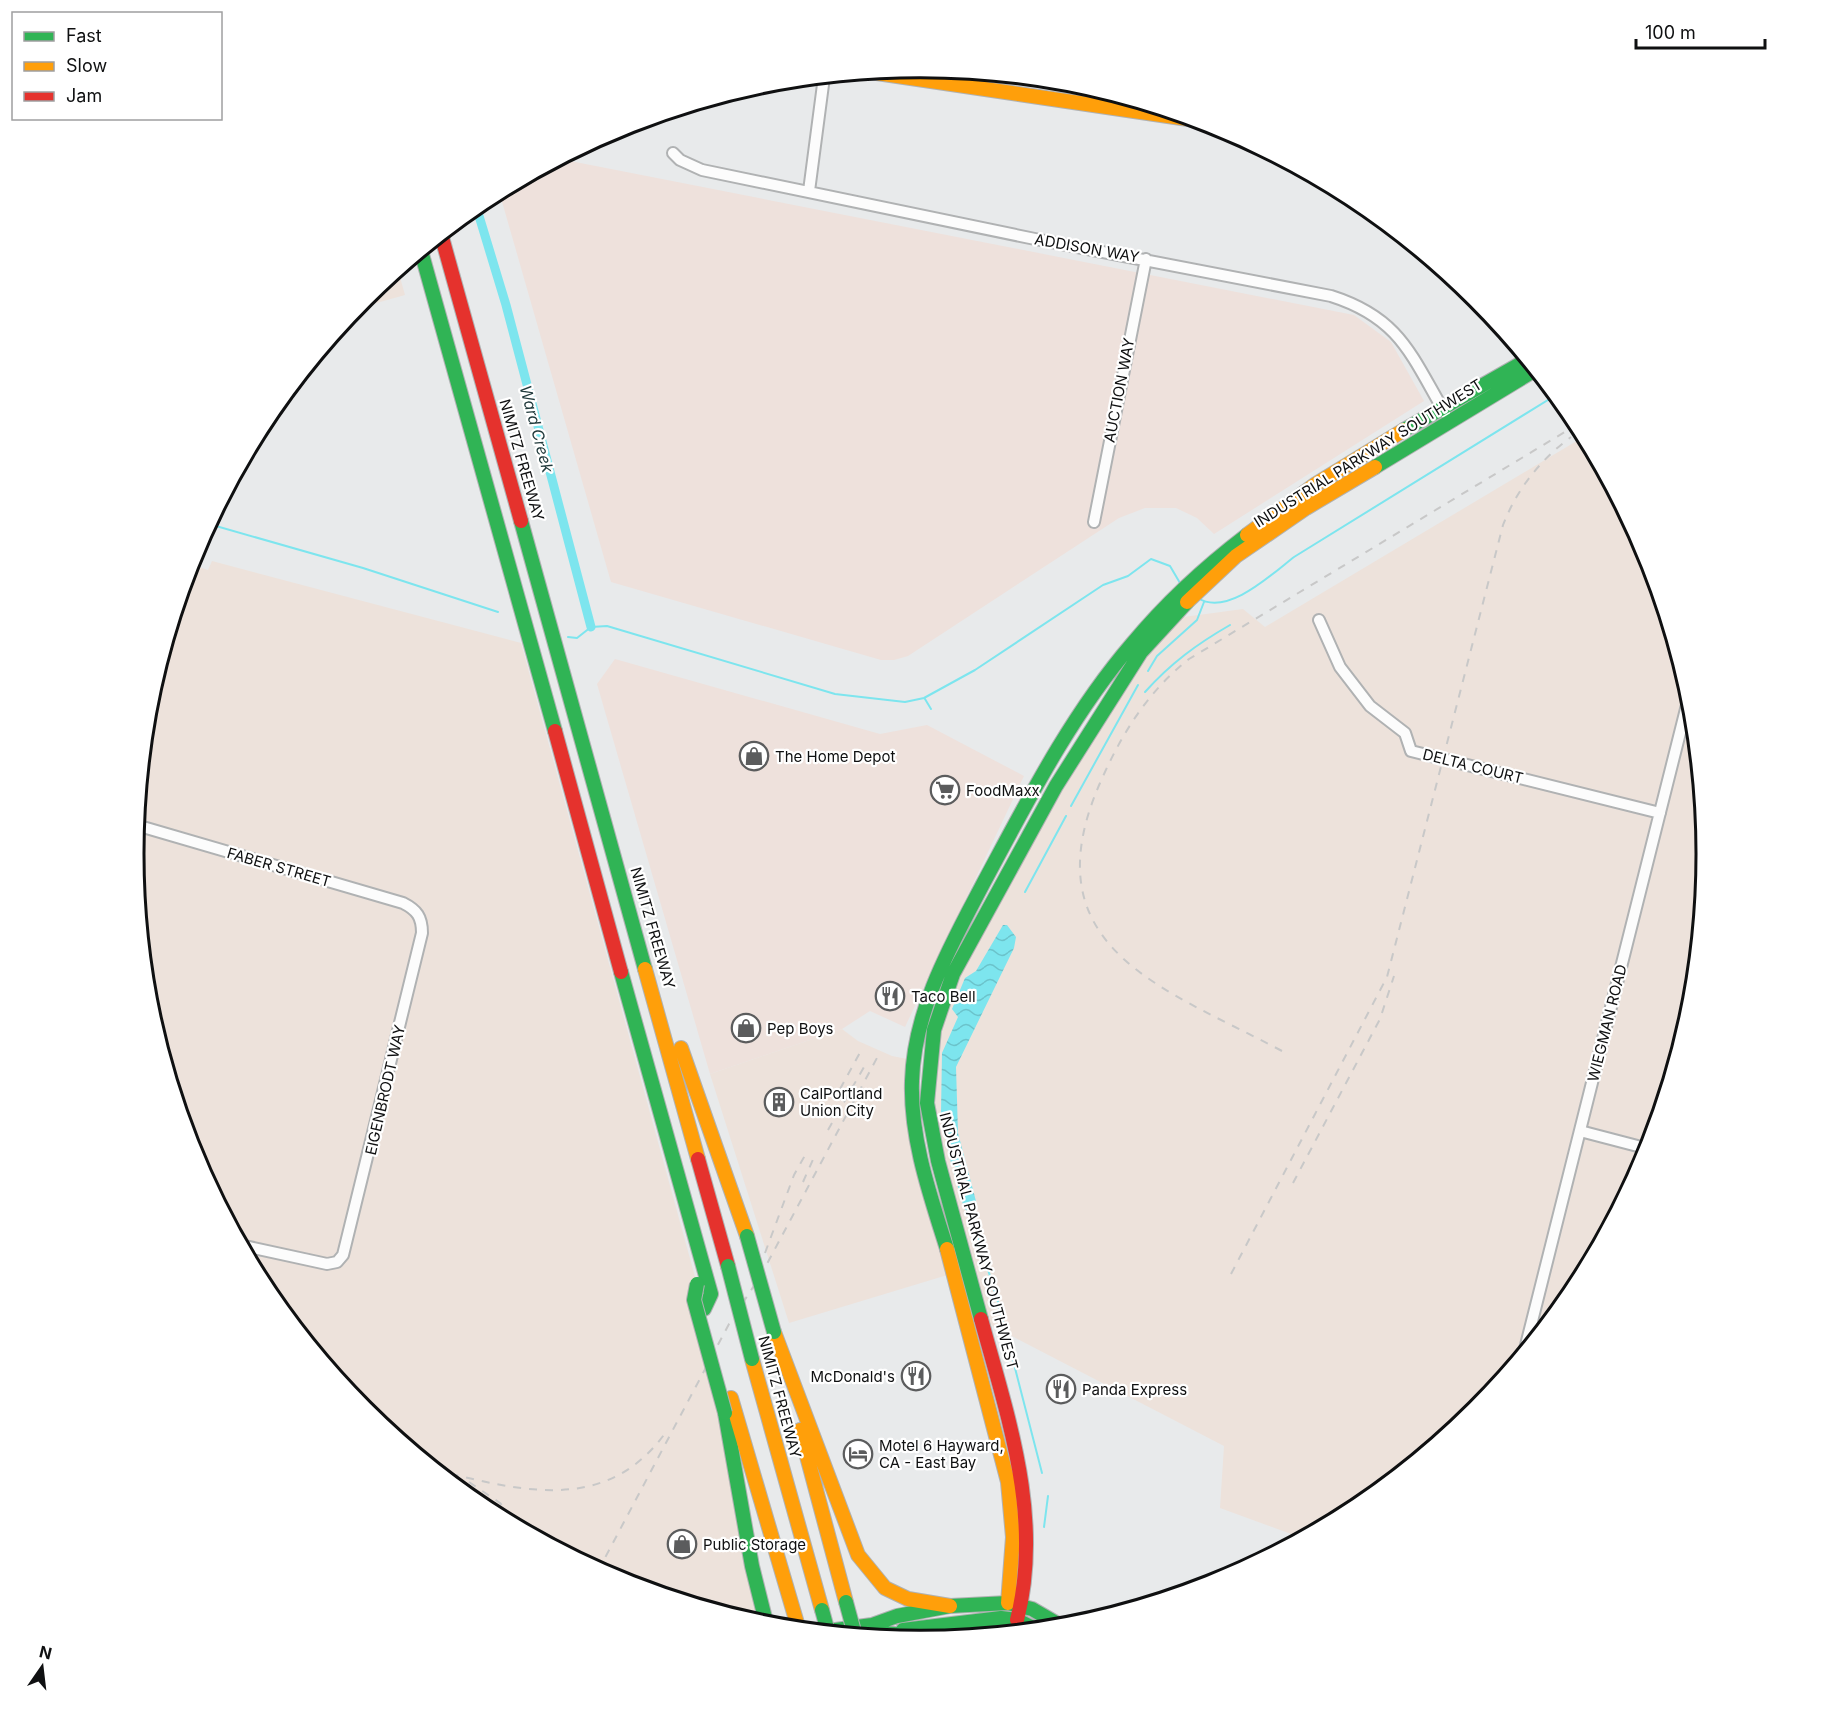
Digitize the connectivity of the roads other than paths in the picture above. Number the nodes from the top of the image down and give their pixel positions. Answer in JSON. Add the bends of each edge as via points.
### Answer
{"nodes":[{"id":1,"x":913,"y":78,"type":"edge"},
{"id":2,"x":823,"y":85,"type":"edge"},
{"id":3,"x":1153,"y":114,"type":"edge"},
{"id":4,"x":673,"y":153,"type":"dead end"},
{"id":5,"x":808,"y":191,"type":"junction"},
{"id":6,"x":443,"y":241,"type":"edge"},
{"id":7,"x":434,"y":249,"type":"edge"},
{"id":8,"x":423,"y":258,"type":"edge"},
{"id":9,"x":1146,"y":259,"type":"junction"},
{"id":10,"x":414,"y":266,"type":"edge"},
{"id":11,"x":1521,"y":363,"type":"edge"},
{"id":12,"x":1529,"y":374,"type":"edge"},
{"id":13,"x":1442,"y":408,"type":"junction"},
{"id":14,"x":1449,"y":421,"type":"junction"},
{"id":15,"x":1094,"y":522,"type":"dead end"},
{"id":16,"x":1232,"y":551,"type":"junction"},
{"id":17,"x":1164,"y":616,"type":"junction"},
{"id":18,"x":1319,"y":620,"type":"dead end"},
{"id":19,"x":1684,"y":716,"type":"edge"},
{"id":20,"x":1043,"y":772,"type":"junction"},
{"id":21,"x":1056,"y":786,"type":"junction"},
{"id":22,"x":1660,"y":813,"type":"junction"},
{"id":23,"x":145,"y":827,"type":"edge"},
{"id":24,"x":419,"y":914,"type":"joint"},
{"id":25,"x":647,"y":967,"type":"junction"},
{"id":26,"x":1580,"y":1131,"type":"junction"},
{"id":27,"x":1639,"y":1146,"type":"edge"},
{"id":28,"x":939,"y":1222,"type":"junction"},
{"id":29,"x":954,"y":1223,"type":"junction"},
{"id":30,"x":718,"y":1226,"type":"junction"},
{"id":31,"x":251,"y":1247,"type":"edge"},
{"id":32,"x":697,"y":1284,"type":"junction"},
{"id":33,"x":704,"y":1308,"type":"junction"},
{"id":34,"x":774,"y":1332,"type":"junction"},
{"id":35,"x":1528,"y":1337,"type":"edge"},
{"id":36,"x":1014,"y":1604,"type":"junction"},
{"id":37,"x":950,"y":1606,"type":"junction"},
{"id":38,"x":764,"y":1615,"type":"edge"},
{"id":39,"x":796,"y":1620,"type":"edge"},
{"id":40,"x":1047,"y":1620,"type":"edge"},
{"id":41,"x":826,"y":1625,"type":"edge"},
{"id":42,"x":1013,"y":1625,"type":"edge"},
{"id":43,"x":1016,"y":1625,"type":"edge"},
{"id":44,"x":851,"y":1627,"type":"edge"},
{"id":45,"x":853,"y":1627,"type":"edge"},
{"id":46,"x":903,"y":1630,"type":"edge"}],
"edges":[{"from":1,"to":3,"type":"main road"},
{"from":2,"to":5,"type":"street"},
{"from":4,"to":5,"type":"street","name":"ADDISON WAY","via":[[702,170]]},
{"from":5,"to":9,"type":"street","name":"ADDISON WAY"},
{"from":6,"to":25,"type":"main road","name":"NIMITZ FREEWAY"},
{"from":7,"to":30,"type":"main road","via":[[698,1196],[704,1215]]},
{"from":8,"to":33,"type":"main road","via":[[711,1294]]},
{"from":9,"to":13,"type":"street","name":"ADDISON WAY","via":[[1356,304],[1397,334]]},
{"from":9,"to":15,"type":"street","name":"AUCTION WAY"},
{"from":10,"to":32,"type":"main road"},
{"from":11,"to":13,"type":"main road","name":"INDUSTRIAL PARKWAY SOUTHWEST"},
{"from":12,"to":14,"type":"main road","name":"INDUSTRIAL PARKWAY SOUTHWEST"},
{"from":13,"to":14,"type":"street","name":"ADDISON WAY"},
{"from":13,"to":16,"type":"main road","name":"INDUSTRIAL PARKWAY SOUTHWEST","via":[[1299,497]]},
{"from":14,"to":16,"type":"main road","name":"INDUSTRIAL PARKWAY SOUTHWEST"},
{"from":16,"to":17,"type":"main road","name":"INDUSTRIAL PARKWAY SOUTHWEST"},
{"from":17,"to":20,"type":"main road","name":"INDUSTRIAL PARKWAY SOUTHWEST","via":[[1131,644]]},
{"from":17,"to":21,"type":"main road","name":"INDUSTRIAL PARKWAY SOUTHWEST"},
{"from":18,"to":22,"type":"street","name":"DELTA COURT","via":[[1340,667],[1370,706],[1405,733],[1411,751]]},
{"from":19,"to":22,"type":"street","name":"WIEGMAN ROAD"},
{"from":20,"to":21,"type":"main road"},
{"from":20,"to":28,"type":"main road","name":"INDUSTRIAL PARKWAY SOUTHWEST","via":[[941,966],[926,999],[916,1039],[911,1073],[912,1108]]},
{"from":21,"to":29,"type":"main road","name":"INDUSTRIAL PARKWAY SOUTHWEST","via":[[953,974],[934,1030],[927,1103]]},
{"from":22,"to":26,"type":"street","name":"WIEGMAN ROAD"},
{"from":23,"to":24,"type":"street","name":"FABER STREET","via":[[403,903]]},
{"from":24,"to":31,"type":"street","name":"EIGENBRODT WAY","via":[[419,947],[348,1246],[336,1262],[318,1263]]},
{"from":25,"to":30,"type":"main road","name":"NIMITZ FREEWAY"},
{"from":25,"to":34,"type":"main road","bridge":true,"via":[[662,984],[703,1116],[747,1236]]},
{"from":26,"to":27,"type":"street"},
{"from":26,"to":35,"type":"street","name":"WIEGMAN ROAD"},
{"from":28,"to":29,"type":"main road"},
{"from":28,"to":36,"type":"main road","name":"INDUSTRIAL PARKWAY SOUTHWEST","via":[[1008,1486]]},
{"from":29,"to":36,"type":"main road","name":"INDUSTRIAL PARKWAY SOUTHWEST","via":[[1024,1488],[1028,1548]]},
{"from":30,"to":41,"type":"main road","name":"NIMITZ FREEWAY","bridge":true},
{"from":32,"to":33,"type":"main road"},
{"from":32,"to":38,"type":"main road","bridge":true,"via":[[694,1300],[725,1413]]},
{"from":33,"to":39,"type":"main road"},
{"from":34,"to":37,"type":"main road","via":[[858,1555],[885,1588],[908,1599]]},
{"from":34,"to":45,"type":"main road","bridge":true},
{"from":36,"to":37,"type":"main road"},
{"from":36,"to":40,"type":"main road"},
{"from":36,"to":43,"type":"main road"},
{"from":37,"to":44,"type":"main road"},
{"from":42,"to":46,"type":"main road","via":[[993,1618]]}]}
